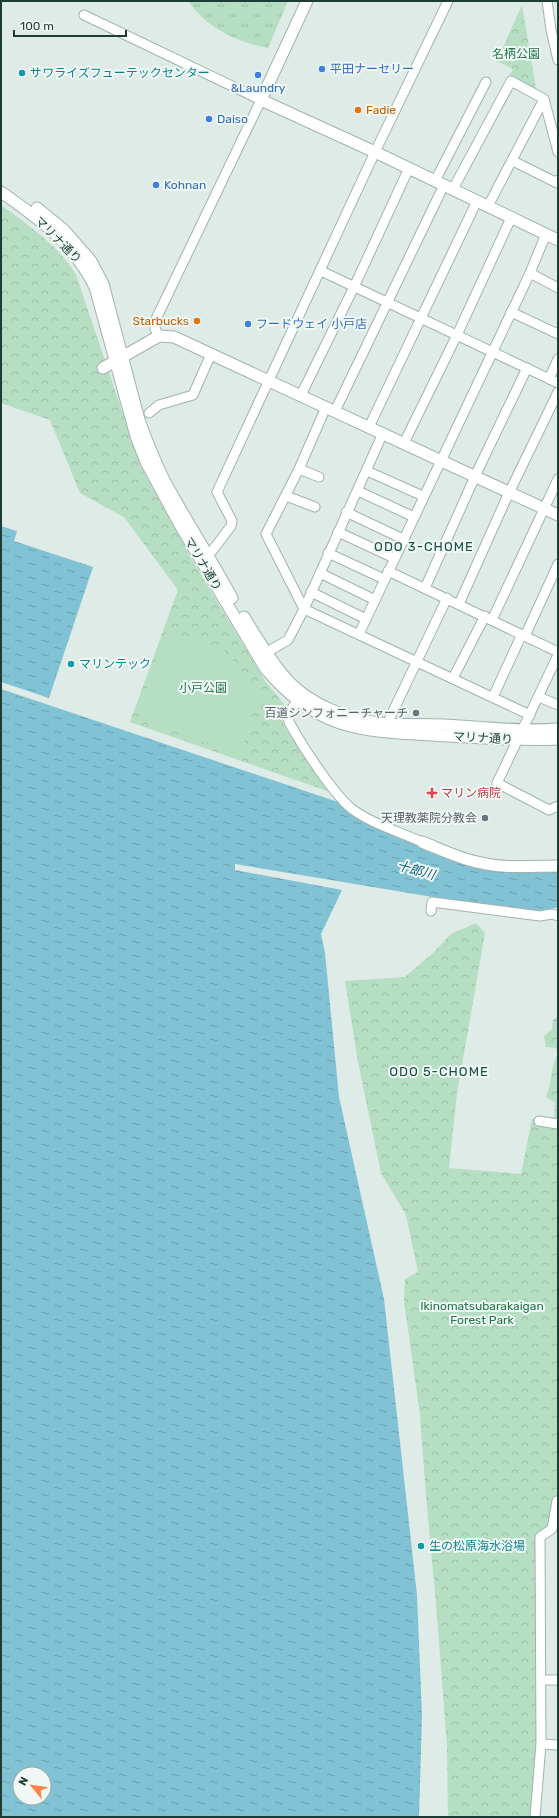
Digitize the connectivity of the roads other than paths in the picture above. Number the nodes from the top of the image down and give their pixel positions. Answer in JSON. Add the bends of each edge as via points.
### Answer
{"nodes":[{"id":1,"x":307,"y":1,"type":"edge"},
{"id":2,"x":448,"y":1,"type":"edge"},
{"id":3,"x":547,"y":1,"type":"edge"},
{"id":4,"x":84,"y":15,"type":"dead end"},
{"id":5,"x":558,"y":60,"type":"edge"},
{"id":6,"x":486,"y":82,"type":"dead end"},
{"id":7,"x":544,"y":99,"type":"junction"},
{"id":8,"x":261,"y":100,"type":"junction"},
{"id":9,"x":375,"y":152,"type":"junction"},
{"id":10,"x":558,"y":152,"type":"edge"},
{"id":11,"x":513,"y":161,"type":"junction"},
{"id":12,"x":409,"y":168,"type":"junction"},
{"id":13,"x":558,"y":180,"type":"edge"},
{"id":14,"x":1,"y":182,"type":"edge"},
{"id":15,"x":444,"y":185,"type":"junction"},
{"id":16,"x":1,"y":192,"type":"edge"},
{"id":17,"x":477,"y":201,"type":"junction"},
{"id":18,"x":488,"y":206,"type":"junction"},
{"id":19,"x":511,"y":218,"type":"junction"},
{"id":20,"x":546,"y":234,"type":"junction"},
{"id":21,"x":558,"y":240,"type":"edge"},
{"id":22,"x":321,"y":271,"type":"junction"},
{"id":23,"x":530,"y":273,"type":"junction"},
{"id":24,"x":354,"y":287,"type":"junction"},
{"id":25,"x":558,"y":288,"type":"edge"},
{"id":26,"x":387,"y":302,"type":"junction"},
{"id":27,"x":511,"y":312,"type":"junction"},
{"id":28,"x":422,"y":318,"type":"junction"},
{"id":29,"x":558,"y":334,"type":"edge"},
{"id":30,"x":457,"y":335,"type":"junction"},
{"id":31,"x":159,"y":336,"type":"junction"},
{"id":32,"x":492,"y":352,"type":"junction"},
{"id":33,"x":211,"y":354,"type":"junction"},
{"id":34,"x":119,"y":358,"type":"junction"},
{"id":35,"x":558,"y":359,"type":"edge"},
{"id":36,"x":103,"y":368,"type":"dead end"},
{"id":37,"x":527,"y":368,"type":"junction"},
{"id":38,"x":549,"y":379,"type":"junction"},
{"id":39,"x":269,"y":381,"type":"junction"},
{"id":40,"x":558,"y":383,"type":"edge"},
{"id":41,"x":558,"y":392,"type":"edge"},
{"id":42,"x":301,"y":395,"type":"junction"},
{"id":43,"x":331,"y":409,"type":"junction"},
{"id":44,"x":149,"y":413,"type":"dead end"},
{"id":45,"x":369,"y":427,"type":"junction"},
{"id":46,"x":383,"y":433,"type":"junction"},
{"id":47,"x":404,"y":443,"type":"junction"},
{"id":48,"x":441,"y":460,"type":"junction"},
{"id":49,"x":299,"y":469,"type":"junction"},
{"id":50,"x":367,"y":471,"type":"junction"},
{"id":51,"x":475,"y":476,"type":"junction"},
{"id":52,"x":319,"y":477,"type":"dead end"},
{"id":53,"x":558,"y":479,"type":"edge"},
{"id":54,"x":358,"y":491,"type":"junction"},
{"id":55,"x":509,"y":492,"type":"junction"},
{"id":56,"x":286,"y":496,"type":"junction"},
{"id":57,"x":423,"y":496,"type":"junction"},
{"id":58,"x":315,"y":507,"type":"dead end"},
{"id":59,"x":543,"y":508,"type":"junction"},
{"id":60,"x":346,"y":512,"type":"junction"},
{"id":61,"x":558,"y":515,"type":"edge"},
{"id":62,"x":414,"y":516,"type":"junction"},
{"id":63,"x":338,"y":532,"type":"junction"},
{"id":64,"x":403,"y":539,"type":"junction"},
{"id":65,"x":208,"y":553,"type":"junction"},
{"id":66,"x":328,"y":553,"type":"junction"},
{"id":67,"x":394,"y":558,"type":"junction"},
{"id":68,"x":558,"y":564,"type":"edge"},
{"id":69,"x":320,"y":573,"type":"junction"},
{"id":70,"x":386,"y":575,"type":"junction"},
{"id":71,"x":424,"y":588,"type":"junction"},
{"id":72,"x":311,"y":592,"type":"junction"},
{"id":73,"x":447,"y":598,"type":"junction"},
{"id":74,"x":375,"y":600,"type":"junction"},
{"id":75,"x":459,"y":604,"type":"junction"},
{"id":76,"x":304,"y":609,"type":"junction"},
{"id":77,"x":488,"y":618,"type":"junction"},
{"id":78,"x":366,"y":619,"type":"junction"},
{"id":79,"x":359,"y":634,"type":"junction"},
{"id":80,"x":523,"y":635,"type":"junction"},
{"id":81,"x":266,"y":652,"type":"junction"},
{"id":82,"x":558,"y":652,"type":"edge"},
{"id":83,"x":558,"y":655,"type":"edge"},
{"id":84,"x":417,"y":662,"type":"junction"},
{"id":85,"x":453,"y":678,"type":"junction"},
{"id":86,"x":539,"y":696,"type":"junction"},
{"id":87,"x":493,"y":697,"type":"junction"},
{"id":88,"x":298,"y":701,"type":"junction"},
{"id":89,"x":558,"y":705,"type":"edge"},
{"id":90,"x":530,"y":715,"type":"junction"},
{"id":91,"x":387,"y":724,"type":"junction"},
{"id":92,"x":558,"y":729,"type":"edge"},
{"id":93,"x":520,"y":735,"type":"junction"},
{"id":94,"x":558,"y":739,"type":"edge"},
{"id":95,"x":558,"y":806,"type":"edge"},
{"id":96,"x":422,"y":842,"type":"joint"},
{"id":97,"x":558,"y":866,"type":"edge"},
{"id":98,"x":431,"y":911,"type":"dead end"},
{"id":99,"x":558,"y":916,"type":"edge"},
{"id":100,"x":539,"y":1121,"type":"dead end"},
{"id":101,"x":558,"y":1124,"type":"edge"},
{"id":102,"x":558,"y":1501,"type":"edge"},
{"id":103,"x":542,"y":1680,"type":"junction"},
{"id":104,"x":558,"y":1680,"type":"edge"},
{"id":105,"x":541,"y":1744,"type":"junction"},
{"id":106,"x":558,"y":1745,"type":"edge"},
{"id":107,"x":535,"y":1817,"type":"edge"}],
"edges":[{"from":1,"to":8,"type":"street"},
{"from":2,"to":9,"type":"street"},
{"from":3,"to":5,"type":"street"},
{"from":4,"to":8,"type":"street"},
{"from":6,"to":15,"type":"street"},
{"from":7,"to":10,"type":"street"},
{"from":7,"to":11,"type":"street"},
{"from":7,"to":15,"type":"street","via":[[511,81]]},
{"from":8,"to":9,"type":"street"},
{"from":8,"to":31,"type":"street","via":[[156,319],[155,329]]},
{"from":9,"to":12,"type":"street"},
{"from":9,"to":22,"type":"street"},
{"from":11,"to":13,"type":"street","via":[[557,183]]},
{"from":11,"to":18,"type":"street"},
{"from":12,"to":15,"type":"street"},
{"from":12,"to":24,"type":"street"},
{"from":14,"to":34,"type":"street","name":"マリナ通り","via":[[64,230],[91,261],[103,284]]},
{"from":15,"to":17,"type":"street"},
{"from":15,"to":26,"type":"street"},
{"from":16,"to":34,"type":"street","name":"マリナ通り","via":[[57,235],[84,266],[95,286]]},
{"from":17,"to":18,"type":"street"},
{"from":17,"to":28,"type":"street"},
{"from":18,"to":19,"type":"street"},
{"from":19,"to":20,"type":"street"},
{"from":19,"to":30,"type":"street"},
{"from":20,"to":21,"type":"street"},
{"from":20,"to":23,"type":"street"},
{"from":22,"to":24,"type":"street"},
{"from":22,"to":39,"type":"street"},
{"from":23,"to":25,"type":"street"},
{"from":23,"to":27,"type":"street"},
{"from":24,"to":26,"type":"street"},
{"from":24,"to":42,"type":"street"},
{"from":26,"to":28,"type":"street"},
{"from":26,"to":43,"type":"street"},
{"from":27,"to":29,"type":"street"},
{"from":27,"to":32,"type":"street"},
{"from":28,"to":30,"type":"street"},
{"from":28,"to":45,"type":"street"},
{"from":30,"to":32,"type":"street"},
{"from":30,"to":47,"type":"street"},
{"from":31,"to":33,"type":"street","via":[[174,337]]},
{"from":31,"to":34,"type":"street"},
{"from":32,"to":37,"type":"street"},
{"from":32,"to":48,"type":"street"},
{"from":33,"to":39,"type":"street"},
{"from":33,"to":44,"type":"street","via":[[193,395],[160,405]]},
{"from":34,"to":36,"type":"street"},
{"from":34,"to":65,"type":"street","name":"マリナ通り","via":[[147,442],[170,490]]},
{"from":34,"to":88,"type":"street","name":"マリナ通り","via":[[136,436],[153,477],[266,668],[279,685]]},
{"from":35,"to":38,"type":"street"},
{"from":37,"to":38,"type":"street"},
{"from":37,"to":51,"type":"street"},
{"from":38,"to":40,"type":"street"},
{"from":39,"to":42,"type":"street"},
{"from":39,"to":65,"type":"street","via":[[217,492],[232,521],[231,526]]},
{"from":41,"to":55,"type":"street"},
{"from":42,"to":43,"type":"street"},
{"from":43,"to":45,"type":"street"},
{"from":43,"to":49,"type":"street"},
{"from":45,"to":46,"type":"street"},
{"from":46,"to":47,"type":"street"},
{"from":46,"to":50,"type":"street"},
{"from":47,"to":48,"type":"street"},
{"from":48,"to":51,"type":"street"},
{"from":48,"to":57,"type":"street"},
{"from":49,"to":52,"type":"street"},
{"from":49,"to":56,"type":"street"},
{"from":50,"to":54,"type":"street"},
{"from":50,"to":57,"type":"street"},
{"from":51,"to":55,"type":"street"},
{"from":51,"to":71,"type":"street"},
{"from":53,"to":59,"type":"street"},
{"from":54,"to":60,"type":"street"},
{"from":54,"to":62,"type":"street"},
{"from":55,"to":59,"type":"street"},
{"from":55,"to":75,"type":"street"},
{"from":56,"to":58,"type":"street"},
{"from":56,"to":76,"type":"street","via":[[266,534]]},
{"from":57,"to":62,"type":"street"},
{"from":59,"to":61,"type":"street"},
{"from":59,"to":77,"type":"street"},
{"from":60,"to":63,"type":"street"},
{"from":60,"to":64,"type":"street"},
{"from":62,"to":64,"type":"street"},
{"from":63,"to":66,"type":"street"},
{"from":63,"to":67,"type":"street"},
{"from":64,"to":67,"type":"street"},
{"from":65,"to":81,"type":"street","name":"マリナ通り","via":[[233,601]]},
{"from":66,"to":69,"type":"street"},
{"from":66,"to":70,"type":"street"},
{"from":67,"to":70,"type":"street"},
{"from":68,"to":80,"type":"street"},
{"from":69,"to":72,"type":"street"},
{"from":69,"to":74,"type":"street"},
{"from":70,"to":71,"type":"street"},
{"from":70,"to":74,"type":"street"},
{"from":71,"to":73,"type":"street"},
{"from":72,"to":76,"type":"street"},
{"from":72,"to":78,"type":"street"},
{"from":73,"to":75,"type":"street"},
{"from":73,"to":84,"type":"street"},
{"from":74,"to":78,"type":"street"},
{"from":75,"to":77,"type":"street"},
{"from":76,"to":79,"type":"street"},
{"from":76,"to":81,"type":"street","via":[[288,640]]},
{"from":77,"to":80,"type":"street"},
{"from":77,"to":85,"type":"street"},
{"from":78,"to":79,"type":"street"},
{"from":79,"to":84,"type":"street"},
{"from":80,"to":82,"type":"street"},
{"from":80,"to":87,"type":"street"},
{"from":81,"to":91,"type":"street","name":"マリナ通り","via":[[284,676],[312,700],[342,713]]},
{"from":83,"to":86,"type":"street"},
{"from":84,"to":85,"type":"street"},
{"from":84,"to":91,"type":"street"},
{"from":85,"to":87,"type":"street"},
{"from":86,"to":89,"type":"street"},
{"from":86,"to":90,"type":"street"},
{"from":87,"to":90,"type":"street"},
{"from":88,"to":93,"type":"street","name":"マリナ通り","via":[[318,714],[354,728],[390,733]]},
{"from":88,"to":96,"type":"street","via":[[288,717],[289,722],[340,797],[363,816]]},
{"from":90,"to":93,"type":"street"},
{"from":91,"to":93,"type":"street","name":"マリナ通り","via":[[430,724]]},
{"from":92,"to":93,"type":"street","name":"マリナ通り"},
{"from":93,"to":94,"type":"street","name":"マリナ通り"},
{"from":93,"to":95,"type":"street","via":[[497,783],[549,810]]},
{"from":96,"to":97,"type":"street","via":[[478,863]]},
{"from":98,"to":99,"type":"street","via":[[432,902]]},
{"from":100,"to":101,"type":"street"},
{"from":102,"to":103,"type":"street","via":[[552,1530],[540,1537]]},
{"from":103,"to":104,"type":"street"},
{"from":103,"to":105,"type":"street"},
{"from":105,"to":106,"type":"street"},
{"from":105,"to":107,"type":"street"}]}
